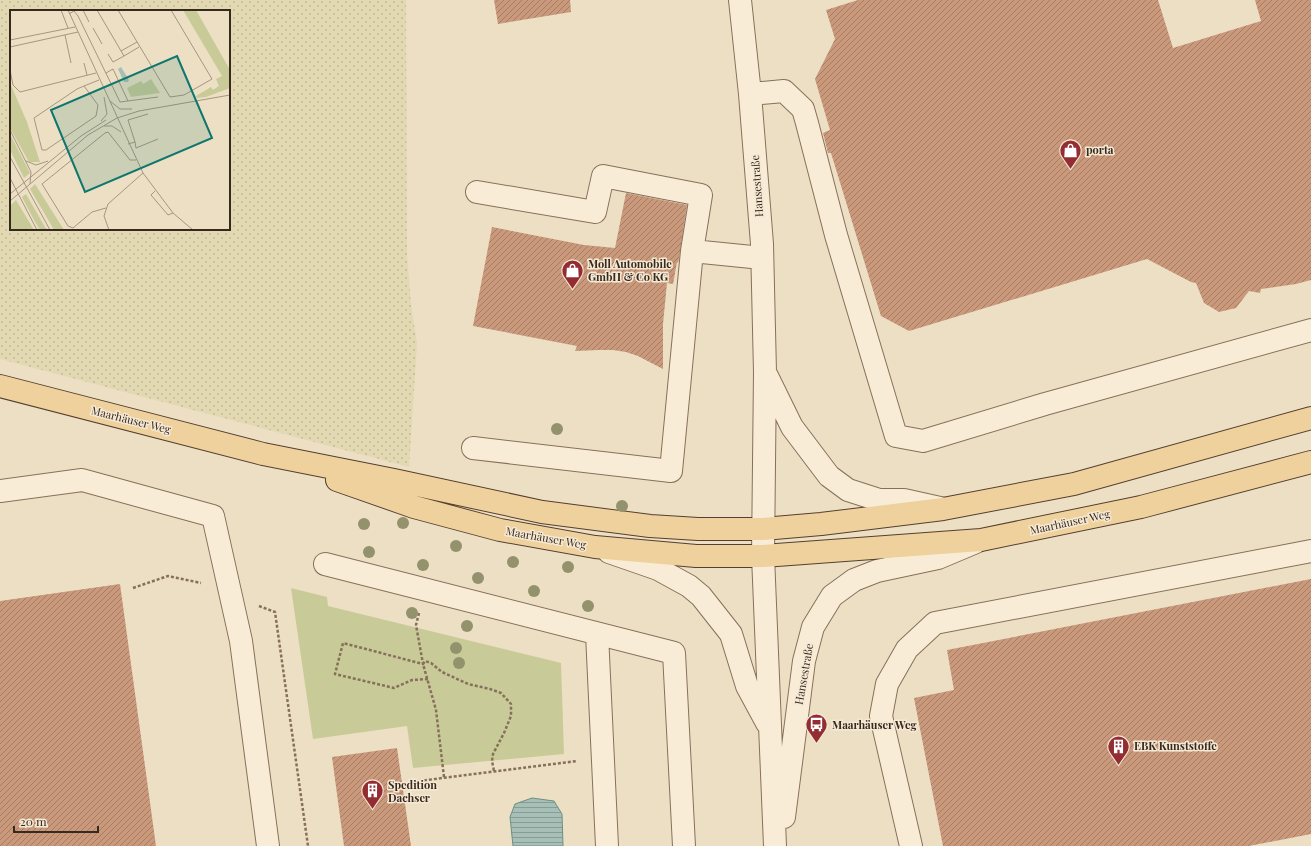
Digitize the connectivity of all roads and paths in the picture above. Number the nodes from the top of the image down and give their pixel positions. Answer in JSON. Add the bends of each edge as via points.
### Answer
{"nodes":[{"id":1,"x":740,"y":0,"type":"edge"},
{"id":2,"x":750,"y":94,"type":"junction"},
{"id":3,"x":477,"y":192,"type":"dead end"},
{"id":4,"x":692,"y":252,"type":"junction"},
{"id":5,"x":762,"y":258,"type":"junction"},
{"id":6,"x":1311,"y":330,"type":"edge"},
{"id":7,"x":765,"y":372,"type":"junction"},
{"id":8,"x":0,"y":386,"type":"edge"},
{"id":9,"x":1311,"y":418,"type":"edge"},
{"id":10,"x":473,"y":448,"type":"dead end"},
{"id":11,"x":263,"y":454,"type":"junction"},
{"id":12,"x":1311,"y":462,"type":"edge"},
{"id":13,"x":0,"y":491,"type":"edge"},
{"id":14,"x":943,"y":509,"type":"junction"},
{"id":15,"x":764,"y":529,"type":"junction"},
{"id":16,"x":981,"y":540,"type":"junction"},
{"id":17,"x":595,"y":547,"type":"junction"},
{"id":18,"x":1311,"y":551,"type":"edge"},
{"id":19,"x":763,"y":556,"type":"junction"},
{"id":20,"x":325,"y":564,"type":"dead end"},
{"id":21,"x":425,"y":590,"type":"junction"},
{"id":22,"x":275,"y":612,"type":"dead end"},
{"id":23,"x":597,"y":634,"type":"junction"},
{"id":24,"x":423,"y":664,"type":"junction"},
{"id":25,"x":428,"y":679,"type":"junction"},
{"id":26,"x":770,"y":727,"type":"junction"},
{"id":27,"x":603,"y":757,"type":"junction"},
{"id":28,"x":494,"y":771,"type":"junction"},
{"id":29,"x":444,"y":777,"type":"junction"},
{"id":30,"x":419,"y":781,"type":"dead end"},
{"id":31,"x":268,"y":846,"type":"edge"},
{"id":32,"x":308,"y":846,"type":"edge"},
{"id":33,"x":607,"y":846,"type":"edge"},
{"id":34,"x":684,"y":846,"type":"edge"},
{"id":35,"x":775,"y":846,"type":"edge"},
{"id":36,"x":780,"y":846,"type":"edge"},
{"id":37,"x":911,"y":846,"type":"edge"}],
"edges":[{"from":1,"to":2,"type":"street","name":"Hansestraße"},
{"from":2,"to":5,"type":"street","name":"Hansestraße"},
{"from":2,"to":6,"type":"street","via":[[784,91],[803,109],[836,235],[896,436],[923,441],[1045,404]]},
{"from":3,"to":4,"type":"street","via":[[595,212],[603,176],[701,195]]},
{"from":4,"to":5,"type":"street"},
{"from":4,"to":10,"type":"street","via":[[670,471]]},
{"from":5,"to":7,"type":"street","name":"Hansestraße"},
{"from":7,"to":14,"type":"street","name":"Hansestraße","via":[[792,427],[828,476],[848,490],[879,500],[904,500]]},
{"from":7,"to":15,"type":"street","name":"Hansestraße"},
{"from":8,"to":11,"type":"main road","name":"Maarhäuser Weg"},
{"from":9,"to":14,"type":"main road","name":"Maarhäuser Weg","via":[[1074,484]]},
{"from":11,"to":15,"type":"main road","name":"Maarhäuser Weg","via":[[542,512],[650,526]]},
{"from":11,"to":17,"type":"main road","name":"Maarhäuser Weg","via":[[414,507],[500,530]]},
{"from":12,"to":16,"type":"main road","name":"Maarhäuser Weg","via":[[1141,507]]},
{"from":13,"to":31,"type":"street","via":[[82,480],[213,516],[241,641]]},
{"from":14,"to":15,"type":"main road","name":"Maarhäuser Weg"},
{"from":15,"to":19,"type":"street","name":"Hansestraße"},
{"from":16,"to":19,"type":"main road","name":"Maarhäuser Weg"},
{"from":16,"to":36,"type":"street","name":"Hansestraße","via":[[938,558],[877,571],[854,580],[832,596],[813,627],[804,661]]},
{"from":17,"to":19,"type":"main road","name":"Maarhäuser Weg","via":[[696,556]]},
{"from":17,"to":26,"type":"street","name":"Hansestraße","via":[[658,569],[689,586],[701,596],[732,634],[747,686]]},
{"from":18,"to":37,"type":"street","via":[[936,624],[907,649],[886,684],[881,716]]},
{"from":19,"to":26,"type":"street","name":"Hansestraße"},
{"from":20,"to":21,"type":"street"},
{"from":21,"to":23,"type":"street"},
{"from":21,"to":24,"type":"path","via":[[416,625]]},
{"from":22,"to":32,"type":"path"},
{"from":23,"to":27,"type":"street"},
{"from":23,"to":34,"type":"street","via":[[674,653]]},
{"from":24,"to":25,"type":"path"},
{"from":24,"to":25,"type":"path","via":[[343,643],[335,674],[394,688],[412,680]]},
{"from":24,"to":28,"type":"path","via":[[425,660],[442,672],[468,684],[501,693],[511,704],[511,716],[492,754]]},
{"from":25,"to":29,"type":"path","via":[[436,710]]},
{"from":26,"to":35,"type":"street","name":"Hansestraße"},
{"from":27,"to":28,"type":"path"},
{"from":27,"to":33,"type":"street"},
{"from":28,"to":29,"type":"path"},
{"from":29,"to":30,"type":"path"}]}
